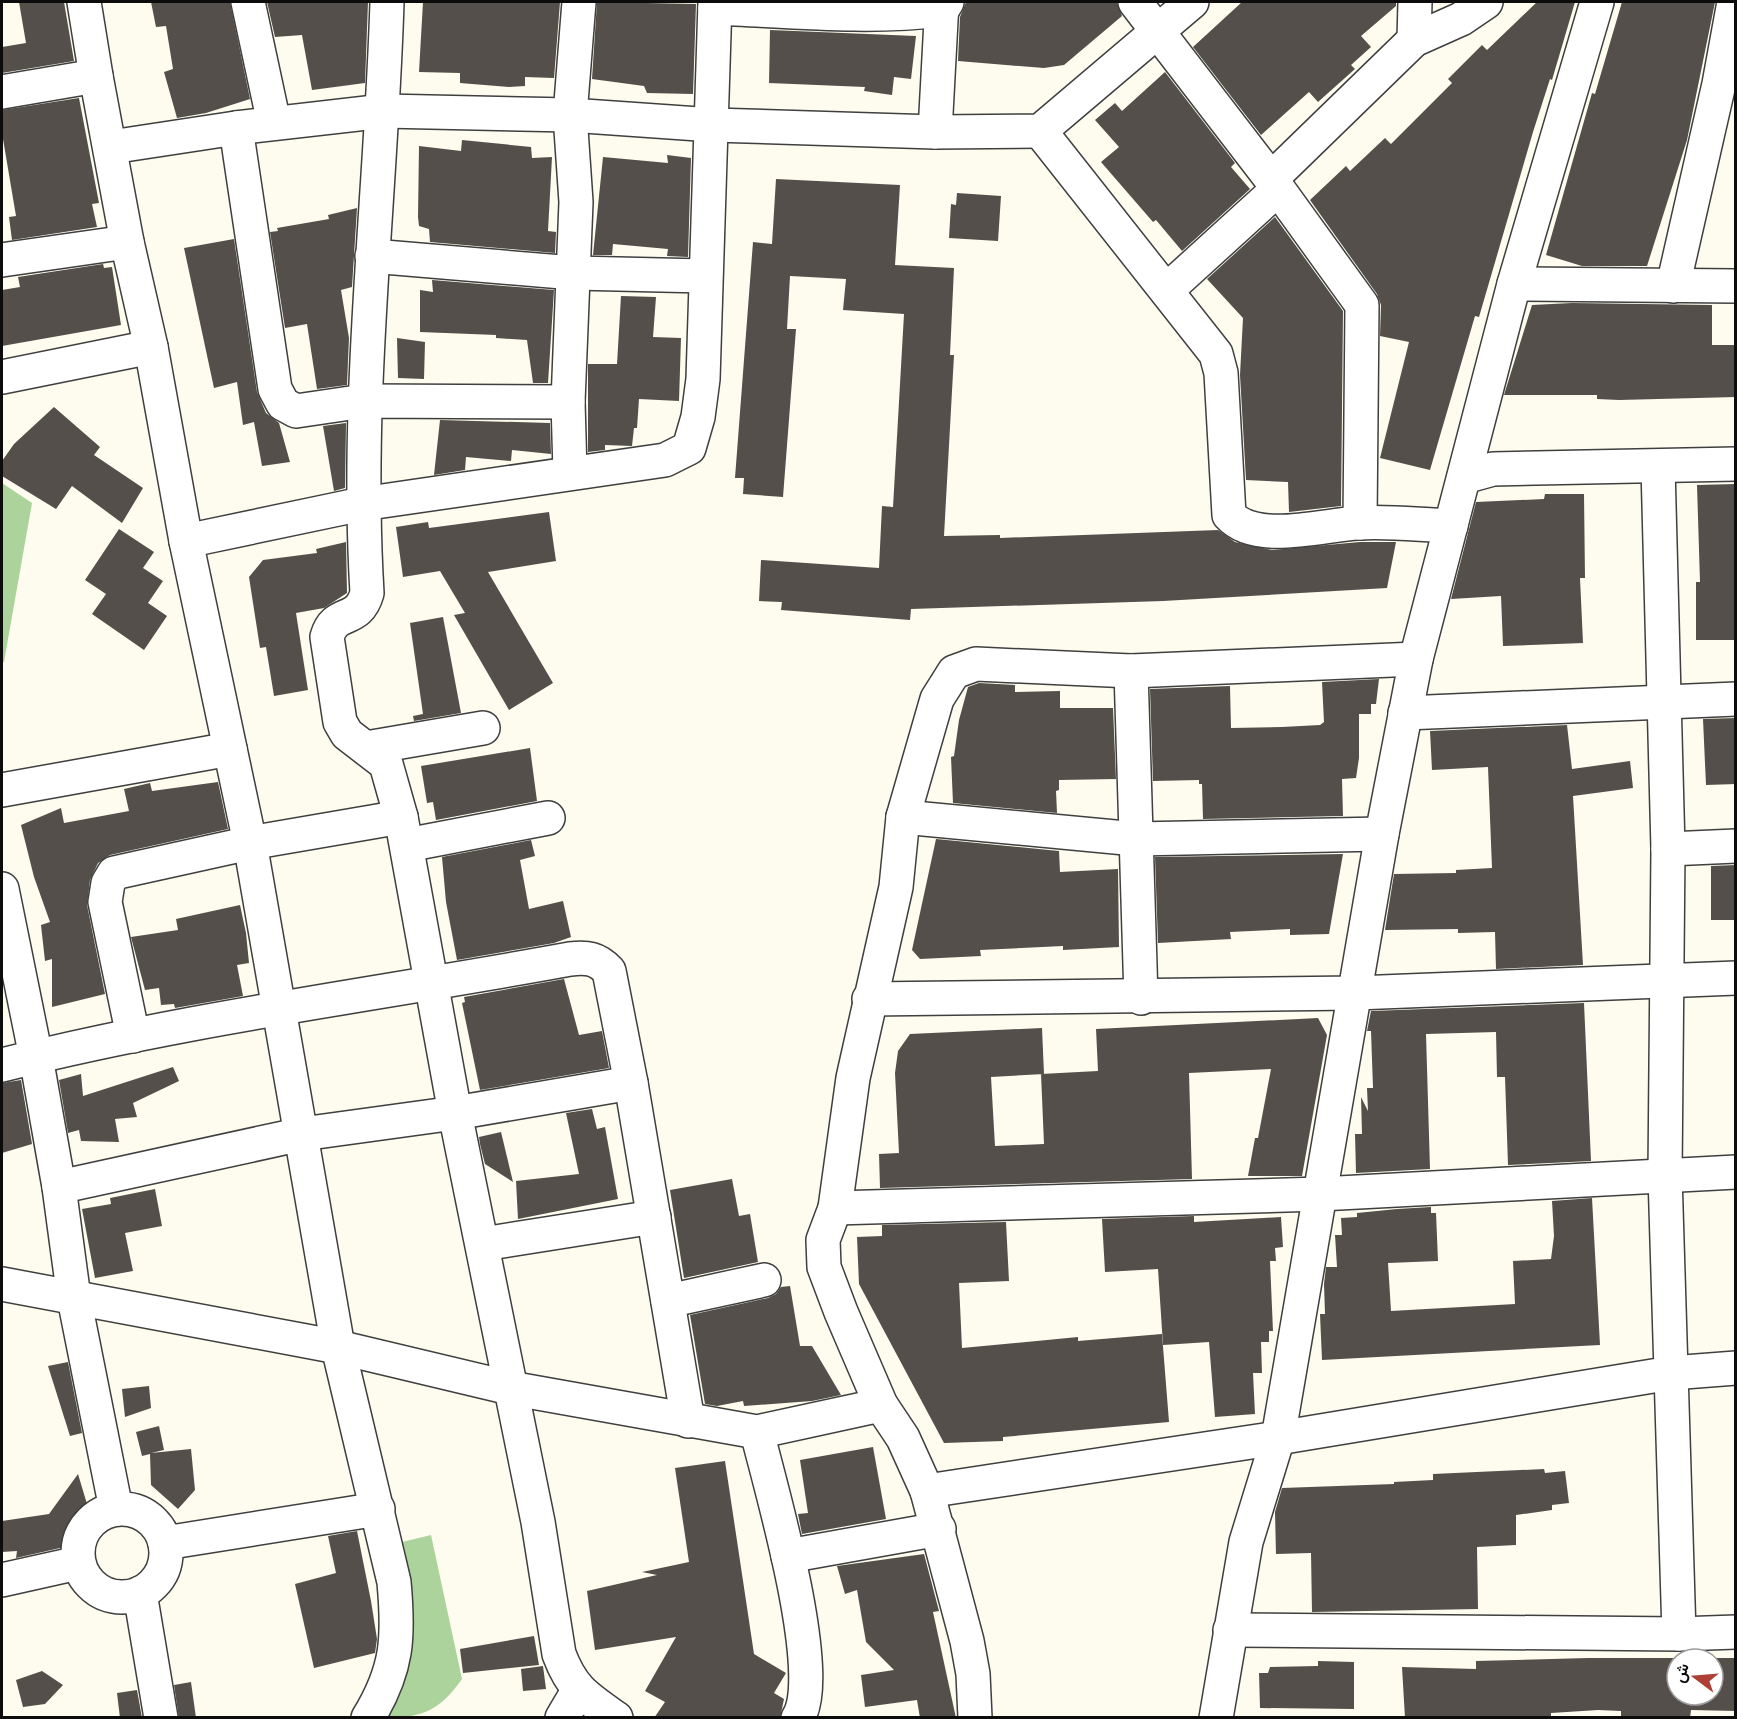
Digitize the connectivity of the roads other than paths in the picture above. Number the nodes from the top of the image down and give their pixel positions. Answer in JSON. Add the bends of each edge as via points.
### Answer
{"nodes":[{"id":1,"x":84,"y":2,"type":"edge"},
{"id":2,"x":248,"y":2,"type":"edge"},
{"id":3,"x":387,"y":2,"type":"edge"},
{"id":4,"x":579,"y":2,"type":"edge"},
{"id":5,"x":1135,"y":2,"type":"edge"},
{"id":6,"x":1192,"y":2,"type":"edge"},
{"id":7,"x":1415,"y":2,"type":"edge"},
{"id":8,"x":1486,"y":2,"type":"edge"},
{"id":9,"x":1597,"y":2,"type":"edge"},
{"id":10,"x":1734,"y":2,"type":"edge"},
{"id":11,"x":944,"y":4,"type":"edge"},
{"id":12,"x":715,"y":5,"type":"edge"},
{"id":13,"x":1158,"y":28,"type":"junction"},
{"id":14,"x":1414,"y":40,"type":"junction"},
{"id":15,"x":96,"y":76,"type":"junction"},
{"id":16,"x":1727,"y":84,"type":"edge"},
{"id":17,"x":2,"y":92,"type":"edge"},
{"id":18,"x":384,"y":111,"type":"junction"},
{"id":19,"x":570,"y":114,"type":"junction"},
{"id":20,"x":274,"y":123,"type":"junction"},
{"id":21,"x":713,"y":125,"type":"junction"},
{"id":22,"x":236,"y":128,"type":"junction"},
{"id":23,"x":1040,"y":131,"type":"junction"},
{"id":24,"x":935,"y":132,"type":"junction"},
{"id":25,"x":111,"y":147,"type":"junction"},
{"id":26,"x":1275,"y":184,"type":"junction"},
{"id":27,"x":127,"y":242,"type":"junction"},
{"id":28,"x":372,"y":256,"type":"junction"},
{"id":29,"x":2,"y":260,"type":"edge"},
{"id":30,"x":574,"y":273,"type":"junction"},
{"id":31,"x":705,"y":276,"type":"junction"},
{"id":32,"x":1514,"y":284,"type":"junction"},
{"id":33,"x":1672,"y":286,"type":"junction"},
{"id":34,"x":1736,"y":286,"type":"edge"},
{"id":35,"x":1167,"y":290,"type":"junction"},
{"id":36,"x":151,"y":347,"type":"junction"},
{"id":37,"x":2,"y":376,"type":"edge"},
{"id":38,"x":364,"y":401,"type":"junction"},
{"id":39,"x":568,"y":402,"type":"junction"},
{"id":40,"x":1736,"y":464,"type":"edge"},
{"id":41,"x":1658,"y":466,"type":"junction"},
{"id":42,"x":570,"y":472,"type":"junction"},
{"id":43,"x":1464,"y":477,"type":"junction"},
{"id":44,"x":362,"y":504,"type":"junction"},
{"id":45,"x":1359,"y":523,"type":"junction"},
{"id":46,"x":1451,"y":526,"type":"junction"},
{"id":47,"x":186,"y":541,"type":"junction"},
{"id":48,"x":1416,"y":659,"type":"junction"},
{"id":49,"x":1131,"y":671,"type":"junction"},
{"id":50,"x":1736,"y":699,"type":"edge"},
{"id":51,"x":1666,"y":702,"type":"junction"},
{"id":52,"x":1405,"y":713,"type":"junction"},
{"id":53,"x":483,"y":728,"type":"dead end"},
{"id":54,"x":366,"y":748,"type":"junction"},
{"id":55,"x":230,"y":749,"type":"junction"},
{"id":56,"x":2,"y":790,"type":"edge"},
{"id":57,"x":903,"y":817,"type":"junction"},
{"id":58,"x":548,"y":818,"type":"dead end"},
{"id":59,"x":404,"y":831,"type":"junction"},
{"id":60,"x":1383,"y":834,"type":"junction"},
{"id":61,"x":1136,"y":839,"type":"junction"},
{"id":62,"x":250,"y":843,"type":"junction"},
{"id":63,"x":1736,"y":846,"type":"edge"},
{"id":64,"x":1668,"y":849,"type":"junction"},
{"id":65,"x":2,"y":890,"type":"edge"},
{"id":66,"x":1736,"y":978,"type":"edge"},
{"id":67,"x":1668,"y":980,"type":"junction"},
{"id":68,"x":431,"y":985,"type":"junction"},
{"id":69,"x":1356,"y":993,"type":"junction"},
{"id":70,"x":1141,"y":998,"type":"junction"},
{"id":71,"x":869,"y":999,"type":"junction"},
{"id":72,"x":280,"y":1008,"type":"junction"},
{"id":73,"x":133,"y":1036,"type":"junction"},
{"id":74,"x":36,"y":1057,"type":"junction"},
{"id":75,"x":2,"y":1065,"type":"edge"},
{"id":76,"x":631,"y":1083,"type":"junction"},
{"id":77,"x":454,"y":1113,"type":"junction"},
{"id":78,"x":302,"y":1134,"type":"junction"},
{"id":79,"x":1736,"y":1172,"type":"edge"},
{"id":80,"x":1665,"y":1175,"type":"junction"},
{"id":81,"x":59,"y":1187,"type":"junction"},
{"id":82,"x":1320,"y":1194,"type":"junction"},
{"id":83,"x":835,"y":1208,"type":"junction"},
{"id":84,"x":654,"y":1218,"type":"junction"},
{"id":85,"x":483,"y":1244,"type":"junction"},
{"id":86,"x":764,"y":1280,"type":"dead end"},
{"id":87,"x":2,"y":1284,"type":"edge"},
{"id":88,"x":74,"y":1298,"type":"junction"},
{"id":89,"x":668,"y":1301,"type":"junction"},
{"id":90,"x":338,"y":1347,"type":"junction"},
{"id":91,"x":1736,"y":1368,"type":"edge"},
{"id":92,"x":1671,"y":1373,"type":"junction"},
{"id":93,"x":510,"y":1388,"type":"junction"},
{"id":94,"x":881,"y":1405,"type":"junction"},
{"id":95,"x":688,"y":1421,"type":"junction"},
{"id":96,"x":757,"y":1432,"type":"junction"},
{"id":97,"x":1278,"y":1438,"type":"junction"},
{"id":98,"x":927,"y":1491,"type":"junction"},
{"id":99,"x":116,"y":1509,"type":"junction"},
{"id":100,"x":378,"y":1509,"type":"junction"},
{"id":101,"x":939,"y":1529,"type":"junction"},
{"id":102,"x":165,"y":1543,"type":"junction"},
{"id":103,"x":788,"y":1556,"type":"junction"},
{"id":104,"x":78,"y":1563,"type":"junction"},
{"id":105,"x":2,"y":1580,"type":"edge"},
{"id":106,"x":140,"y":1593,"type":"junction"},
{"id":107,"x":1230,"y":1630,"type":"junction"},
{"id":108,"x":1736,"y":1632,"type":"edge"},
{"id":109,"x":1679,"y":1634,"type":"junction"},
{"id":110,"x":570,"y":1704,"type":"edge"},
{"id":111,"x":162,"y":1718,"type":"edge"},
{"id":112,"x":368,"y":1718,"type":"edge"},
{"id":113,"x":616,"y":1718,"type":"edge"},
{"id":114,"x":798,"y":1718,"type":"edge"},
{"id":115,"x":975,"y":1718,"type":"edge"},
{"id":116,"x":1216,"y":1718,"type":"edge"}],
"edges":[{"from":1,"to":15,"type":"street"},
{"from":2,"to":20,"type":"street"},
{"from":3,"to":18,"type":"street"},
{"from":4,"to":19,"type":"street"},
{"from":5,"to":13,"type":"street"},
{"from":6,"to":13,"type":"street"},
{"from":7,"to":14,"type":"street"},
{"from":8,"to":14,"type":"street","via":[[1461,19]]},
{"from":9,"to":32,"type":"street"},
{"from":10,"to":16,"type":"street"},
{"from":11,"to":12,"type":"street","via":[[873,15]]},
{"from":11,"to":24,"type":"street"},
{"from":12,"to":21,"type":"street"},
{"from":13,"to":23,"type":"street"},
{"from":13,"to":26,"type":"street"},
{"from":14,"to":26,"type":"street"},
{"from":15,"to":17,"type":"street"},
{"from":15,"to":25,"type":"street"},
{"from":16,"to":33,"type":"street"},
{"from":18,"to":19,"type":"street"},
{"from":18,"to":20,"type":"street"},
{"from":18,"to":28,"type":"street"},
{"from":19,"to":21,"type":"street"},
{"from":19,"to":30,"type":"street","via":[[576,202]]},
{"from":20,"to":22,"type":"street"},
{"from":21,"to":24,"type":"street"},
{"from":21,"to":31,"type":"street"},
{"from":22,"to":25,"type":"street"},
{"from":22,"to":38,"type":"street","via":[[274,389],[283,404],[296,411]]},
{"from":23,"to":24,"type":"street"},
{"from":23,"to":35,"type":"street"},
{"from":25,"to":27,"type":"street"},
{"from":26,"to":35,"type":"street"},
{"from":26,"to":45,"type":"street","via":[[1362,305]]},
{"from":27,"to":29,"type":"street"},
{"from":27,"to":36,"type":"street"},
{"from":28,"to":30,"type":"street"},
{"from":28,"to":38,"type":"street"},
{"from":30,"to":31,"type":"street"},
{"from":30,"to":39,"type":"street"},
{"from":31,"to":42,"type":"street","via":[[703,379],[689,448],[665,460]]},
{"from":32,"to":33,"type":"street"},
{"from":32,"to":43,"type":"street"},
{"from":33,"to":34,"type":"street"},
{"from":35,"to":45,"type":"street","via":[[1216,354],[1221,373],[1229,515],[1237,524],[1260,530],[1289,531]]},
{"from":36,"to":37,"type":"street"},
{"from":36,"to":47,"type":"street"},
{"from":38,"to":39,"type":"street"},
{"from":38,"to":44,"type":"street"},
{"from":39,"to":42,"type":"street"},
{"from":40,"to":41,"type":"street"},
{"from":41,"to":43,"type":"street","via":[[1493,469]]},
{"from":41,"to":51,"type":"street"},
{"from":42,"to":44,"type":"street"},
{"from":43,"to":46,"type":"street"},
{"from":44,"to":47,"type":"street"},
{"from":44,"to":54,"type":"street","via":[[367,593],[356,614],[337,619],[327,637],[340,722],[347,734]]},
{"from":45,"to":46,"type":"street"},
{"from":46,"to":48,"type":"street"},
{"from":47,"to":55,"type":"street"},
{"from":48,"to":49,"type":"street"},
{"from":48,"to":52,"type":"street"},
{"from":49,"to":57,"type":"street","via":[[976,664],[954,672],[937,699]]},
{"from":49,"to":61,"type":"street"},
{"from":50,"to":51,"type":"street"},
{"from":51,"to":52,"type":"street"},
{"from":51,"to":64,"type":"street"},
{"from":52,"to":60,"type":"street"},
{"from":53,"to":54,"type":"street"},
{"from":54,"to":59,"type":"street","via":[[386,764]]},
{"from":55,"to":56,"type":"street"},
{"from":55,"to":62,"type":"street"},
{"from":57,"to":61,"type":"street"},
{"from":57,"to":71,"type":"street","via":[[896,887]]},
{"from":58,"to":59,"type":"street"},
{"from":59,"to":62,"type":"street"},
{"from":59,"to":68,"type":"street"},
{"from":60,"to":61,"type":"street"},
{"from":60,"to":69,"type":"street"},
{"from":61,"to":70,"type":"street"},
{"from":62,"to":72,"type":"street"},
{"from":62,"to":73,"type":"street","via":[[114,873],[105,902]]},
{"from":63,"to":64,"type":"street"},
{"from":64,"to":67,"type":"street"},
{"from":65,"to":74,"type":"street"},
{"from":66,"to":67,"type":"street"},
{"from":67,"to":69,"type":"street"},
{"from":67,"to":80,"type":"street"},
{"from":68,"to":72,"type":"street"},
{"from":68,"to":76,"type":"street","via":[[577,958],[599,961],[609,971]]},
{"from":68,"to":77,"type":"street"},
{"from":69,"to":70,"type":"street"},
{"from":69,"to":82,"type":"street"},
{"from":70,"to":71,"type":"street"},
{"from":71,"to":83,"type":"street","via":[[853,1078]]},
{"from":72,"to":73,"type":"street"},
{"from":72,"to":78,"type":"street"},
{"from":73,"to":74,"type":"street"},
{"from":74,"to":75,"type":"street"},
{"from":74,"to":81,"type":"street"},
{"from":76,"to":77,"type":"street"},
{"from":76,"to":84,"type":"street"},
{"from":77,"to":78,"type":"street"},
{"from":77,"to":85,"type":"street"},
{"from":78,"to":81,"type":"street"},
{"from":78,"to":90,"type":"street"},
{"from":79,"to":80,"type":"street"},
{"from":80,"to":82,"type":"street"},
{"from":80,"to":92,"type":"street"},
{"from":81,"to":88,"type":"street"},
{"from":82,"to":83,"type":"street"},
{"from":82,"to":97,"type":"street"},
{"from":83,"to":94,"type":"street","via":[[823,1240],[824,1267]]},
{"from":84,"to":85,"type":"street"},
{"from":84,"to":89,"type":"street"},
{"from":85,"to":93,"type":"street"},
{"from":86,"to":89,"type":"street"},
{"from":87,"to":88,"type":"street"},
{"from":88,"to":90,"type":"street"},
{"from":88,"to":99,"type":"street"},
{"from":89,"to":95,"type":"street"},
{"from":90,"to":93,"type":"street"},
{"from":90,"to":100,"type":"street"},
{"from":91,"to":92,"type":"street"},
{"from":92,"to":97,"type":"street"},
{"from":92,"to":109,"type":"street"},
{"from":93,"to":95,"type":"street"},
{"from":93,"to":110,"type":"street"},
{"from":94,"to":96,"type":"street"},
{"from":94,"to":98,"type":"street","via":[[903,1438]]},
{"from":95,"to":96,"type":"street"},
{"from":96,"to":103,"type":"street"},
{"from":97,"to":98,"type":"street"},
{"from":97,"to":107,"type":"street","via":[[1246,1542]]},
{"from":98,"to":101,"type":"street"},
{"from":99,"to":102,"type":"street","via":[[147,1517],[157,1526]]},
{"from":99,"to":104,"type":"street","via":[[96,1517],[84,1530],[78,1546]]},
{"from":100,"to":102,"type":"street"},
{"from":100,"to":112,"type":"street","via":[[394,1582],[397,1620],[394,1658],[385,1690]]},
{"from":101,"to":103,"type":"street"},
{"from":101,"to":115,"type":"street","via":[[967,1641]]},
{"from":102,"to":106,"type":"street","via":[[160,1575]]},
{"from":103,"to":114,"type":"street","via":[[807,1690]]},
{"from":104,"to":105,"type":"street"},
{"from":104,"to":106,"type":"street","via":[[100,1592],[120,1597]]},
{"from":106,"to":111,"type":"street"},
{"from":107,"to":109,"type":"street"},
{"from":107,"to":116,"type":"street"},
{"from":108,"to":109,"type":"street"},
{"from":110,"to":113,"type":"street"}]}
